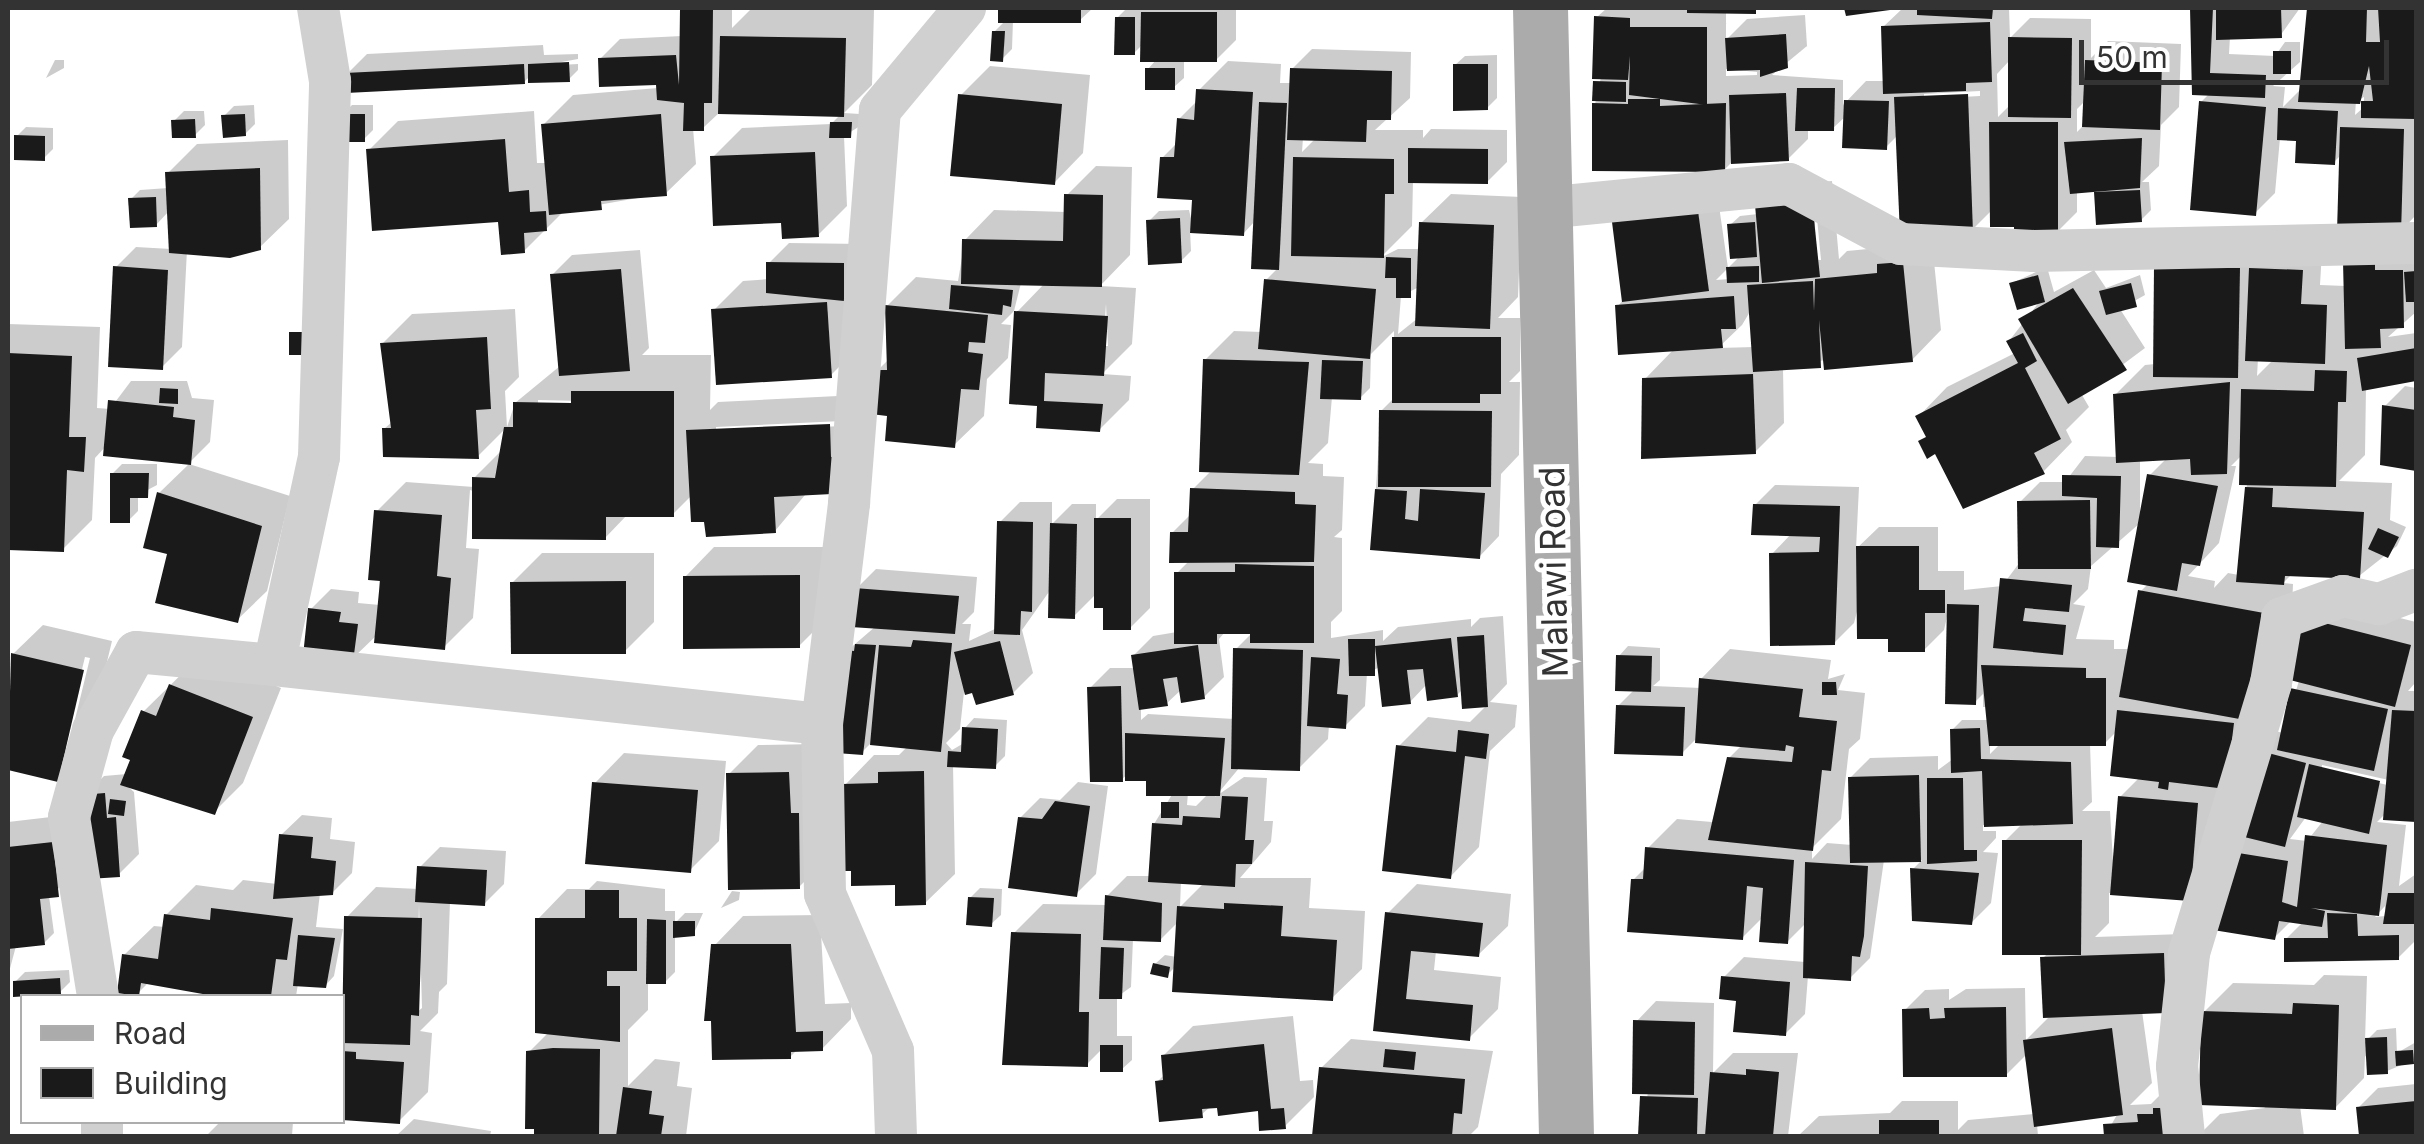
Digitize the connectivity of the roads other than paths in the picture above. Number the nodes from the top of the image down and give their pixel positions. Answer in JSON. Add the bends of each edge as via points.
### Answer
{"nodes":[{"id":1,"x":318,"y":8,"type":"edge"},
{"id":2,"x":965,"y":8,"type":"edge"},
{"id":3,"x":1540,"y":8,"type":"edge"},
{"id":4,"x":1544,"y":208,"type":"junction"},
{"id":5,"x":2416,"y":243,"type":"edge"},
{"id":6,"x":2416,"y":590,"type":"edge"},
{"id":7,"x":274,"y":665,"type":"junction"},
{"id":8,"x":822,"y":724,"type":"junction"},
{"id":9,"x":98,"y":994,"type":"edge"},
{"id":10,"x":896,"y":1136,"type":"edge"},
{"id":11,"x":1566,"y":1136,"type":"edge"},
{"id":12,"x":2184,"y":1136,"type":"edge"}],
"edges":[{"from":1,"to":7,"type":"street","via":[[330,82],[320,457]]},
{"from":2,"to":8,"type":"street","via":[[880,110],[849,503]]},
{"from":3,"to":4,"type":"main road","name":"Malawi Road"},
{"from":4,"to":5,"type":"street","via":[[1789,184],[1901,244],[2034,251]]},
{"from":4,"to":11,"type":"main road","name":"Malawi Road"},
{"from":6,"to":12,"type":"street","via":[[2379,604],[2343,596],[2282,618],[2270,683],[2189,954],[2177,1066]]},
{"from":7,"to":8,"type":"street"},
{"from":7,"to":9,"type":"street","via":[[136,652],[93,730],[70,817]]},
{"from":8,"to":10,"type":"street","via":[[825,894],[893,1050]]}]}
